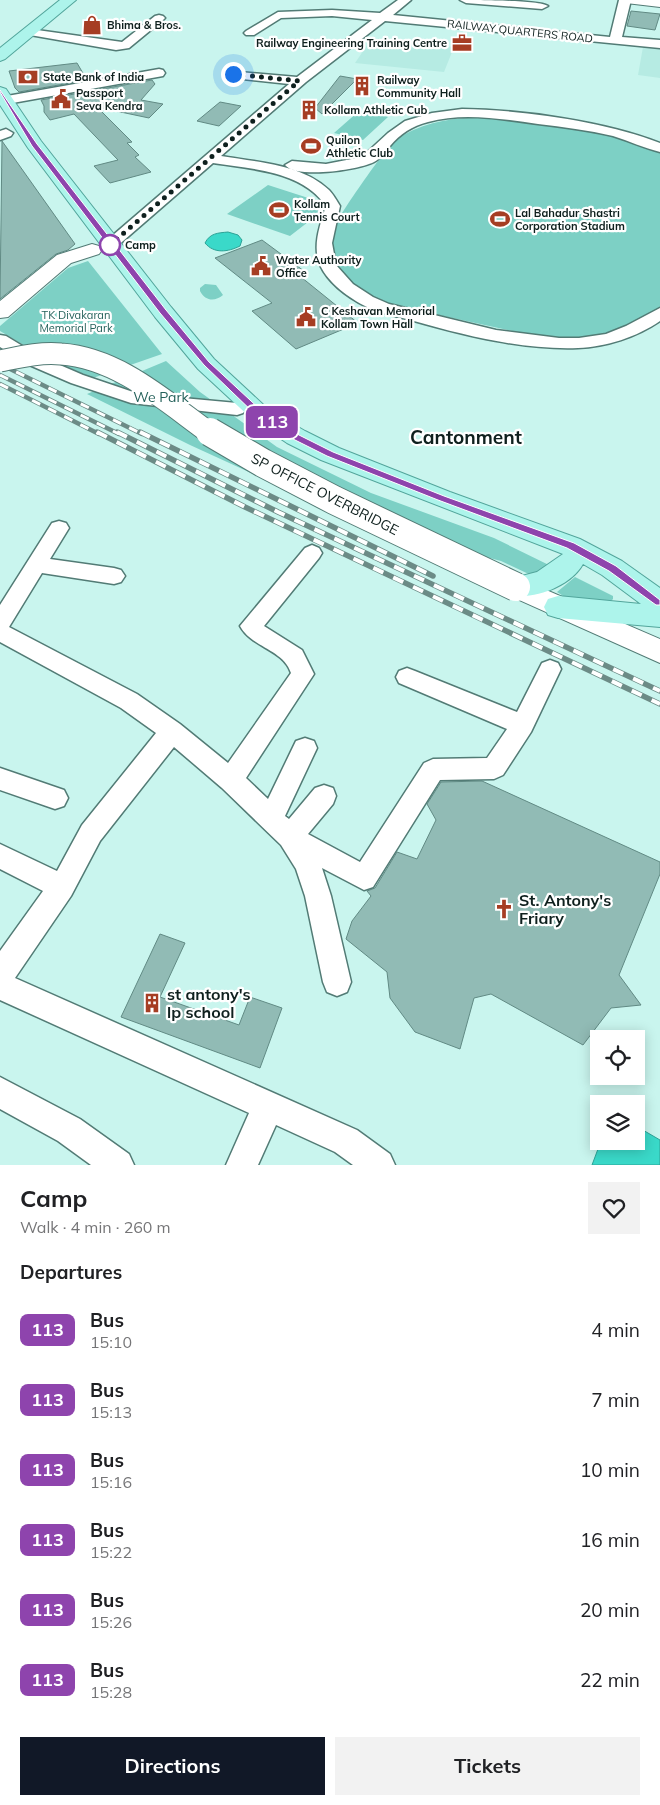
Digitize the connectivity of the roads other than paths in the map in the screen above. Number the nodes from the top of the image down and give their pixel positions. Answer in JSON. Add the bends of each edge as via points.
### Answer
{"nodes":[{"id":1,"x":69,"y":0,"type":"edge"},
{"id":2,"x":405,"y":0,"type":"edge"},
{"id":3,"x":466,"y":0,"type":"edge"},
{"id":4,"x":625,"y":0,"type":"edge"},
{"id":5,"x":631,"y":0,"type":"edge"},
{"id":6,"x":660,"y":3,"type":"edge"},
{"id":7,"x":542,"y":6,"type":"dead end"},
{"id":8,"x":332,"y":14,"type":"junction"},
{"id":9,"x":383,"y":17,"type":"junction"},
{"id":10,"x":159,"y":18,"type":"dead end"},
{"id":11,"x":323,"y":25,"type":"dead end"},
{"id":12,"x":30,"y":32,"type":"junction"},
{"id":13,"x":250,"y":33,"type":"dead end"},
{"id":14,"x":615,"y":40,"type":"junction"},
{"id":15,"x":660,"y":44,"type":"edge"},
{"id":16,"x":0,"y":56,"type":"edge"},
{"id":17,"x":159,"y":73,"type":"dead end"},
{"id":18,"x":233,"y":74,"type":"dead end"},
{"id":19,"x":299,"y":81,"type":"junction"},
{"id":20,"x":3,"y":116,"type":"edge"},
{"id":21,"x":660,"y":148,"type":"edge"},
{"id":22,"x":212,"y":156,"type":"junction"},
{"id":23,"x":90,"y":240,"type":"junction"},
{"id":24,"x":0,"y":312,"type":"edge"},
{"id":25,"x":660,"y":313,"type":"edge"},
{"id":26,"x":0,"y":340,"type":"edge"},
{"id":27,"x":0,"y":362,"type":"edge"},
{"id":28,"x":237,"y":409,"type":"junction"},
{"id":29,"x":59,"y":528,"type":"dead end"},
{"id":30,"x":312,"y":553,"type":"dead end"},
{"id":31,"x":571,"y":561,"type":"junction"},
{"id":32,"x":37,"y":565,"type":"junction"},
{"id":33,"x":114,"y":576,"type":"dead end"},
{"id":34,"x":516,"y":587,"type":"junction"},
{"id":35,"x":558,"y":607,"type":"junction"},
{"id":36,"x":658,"y":614,"type":"edge"},
{"id":37,"x":0,"y":623,"type":"edge"},
{"id":38,"x":0,"y":632,"type":"edge"},
{"id":39,"x":660,"y":652,"type":"edge"},
{"id":40,"x":550,"y":670,"type":"dead end"},
{"id":41,"x":407,"y":677,"type":"dead end"},
{"id":42,"x":523,"y":725,"type":"junction"},
{"id":43,"x":172,"y":731,"type":"junction"},
{"id":44,"x":305,"y":748,"type":"dead end"},
{"id":45,"x":0,"y":779,"type":"edge"},
{"id":46,"x":231,"y":780,"type":"junction"},
{"id":47,"x":324,"y":796,"type":"dead end"},
{"id":48,"x":56,"y":798,"type":"dead end"},
{"id":49,"x":271,"y":819,"type":"junction"},
{"id":50,"x":290,"y":837,"type":"junction"},
{"id":51,"x":0,"y":856,"type":"edge"},
{"id":52,"x":62,"y":887,"type":"junction"},
{"id":53,"x":0,"y":975,"type":"edge"},
{"id":54,"x":338,"y":982,"type":"dead end"},
{"id":55,"x":0,"y":986,"type":"edge"},
{"id":56,"x":0,"y":1092,"type":"edge"},
{"id":57,"x":269,"y":1106,"type":"junction"},
{"id":58,"x":118,"y":1165,"type":"edge"},
{"id":59,"x":242,"y":1165,"type":"edge"},
{"id":60,"x":379,"y":1165,"type":"edge"}],
"edges":[{"from":1,"to":12,"type":"main road"},
{"from":2,"to":9,"type":"street"},
{"from":3,"to":7,"type":"street"},
{"from":4,"to":14,"type":"street"},
{"from":5,"to":6,"type":"main road"},
{"from":8,"to":9,"type":"street","name":"RAILWAY QUARTERS ROAD"},
{"from":8,"to":11,"type":"street"},
{"from":8,"to":13,"type":"street","name":"RAILWAY QUARTERS ROAD","via":[[278,15]]},
{"from":9,"to":14,"type":"street","name":"RAILWAY QUARTERS ROAD"},
{"from":9,"to":19,"type":"street"},
{"from":10,"to":12,"type":"street","via":[[125,44],[116,46]]},
{"from":12,"to":16,"type":"main road"},
{"from":14,"to":15,"type":"street","name":"RAILWAY QUARTERS ROAD"},
{"from":17,"to":20,"type":"street"},
{"from":18,"to":19,"type":"street"},
{"from":19,"to":22,"type":"street"},
{"from":20,"to":23,"type":"main road"},
{"from":20,"to":23,"type":"main road","via":[[34,144]]},
{"from":21,"to":22,"type":"street","via":[[638,138],[598,128],[490,114],[454,113],[417,121],[394,133],[372,158],[332,169]]},
{"from":22,"to":23,"type":"street"},
{"from":22,"to":25,"type":"street","via":[[296,175],[322,189],[333,206],[324,239],[328,265],[349,288],[376,305],[463,330],[547,342],[580,343],[644,326]]},
{"from":23,"to":24,"type":"main road"},
{"from":23,"to":28,"type":"main road","via":[[204,382]]},
{"from":23,"to":36,"type":"main road","via":[[206,364],[261,415],[330,454],[571,546],[612,568]]},
{"from":26,"to":28,"type":"street","via":[[33,360],[77,379],[137,399]]},
{"from":27,"to":34,"type":"main road","name":"SP OFFICE OVERBRIDGE","bridge":true,"via":[[40,353],[58,353],[96,361],[120,372],[226,443],[323,495]]},
{"from":28,"to":31,"type":"main road","via":[[262,428],[324,464]]},
{"from":29,"to":32,"type":"street"},
{"from":30,"to":46,"type":"street","via":[[251,626],[284,647],[295,658],[303,674]]},
{"from":31,"to":34,"type":"main road","via":[[558,575],[540,583]]},
{"from":31,"to":36,"type":"main road"},
{"from":32,"to":33,"type":"street"},
{"from":32,"to":37,"type":"street"},
{"from":34,"to":35,"type":"main road","name":"SP OFFICE OVERBRIDGE"},
{"from":35,"to":36,"type":"main road"},
{"from":35,"to":39,"type":"main road","name":"SP OFFICE OVERBRIDGE"},
{"from":38,"to":43,"type":"street","via":[[129,701]]},
{"from":40,"to":42,"type":"street"},
{"from":41,"to":42,"type":"street"},
{"from":42,"to":50,"type":"street","via":[[494,768],[434,770],[364,878]]},
{"from":43,"to":46,"type":"street"},
{"from":43,"to":52,"type":"street","via":[[92,833]]},
{"from":44,"to":49,"type":"street"},
{"from":45,"to":48,"type":"street"},
{"from":46,"to":49,"type":"street"},
{"from":47,"to":50,"type":"street"},
{"from":49,"to":50,"type":"street"},
{"from":50,"to":54,"type":"street","via":[[307,864],[318,896]]},
{"from":51,"to":52,"type":"street"},
{"from":52,"to":53,"type":"street"},
{"from":55,"to":57,"type":"street"},
{"from":56,"to":58,"type":"street","via":[[69,1130]]},
{"from":57,"to":59,"type":"street"},
{"from":57,"to":60,"type":"street","via":[[346,1141]]}]}
